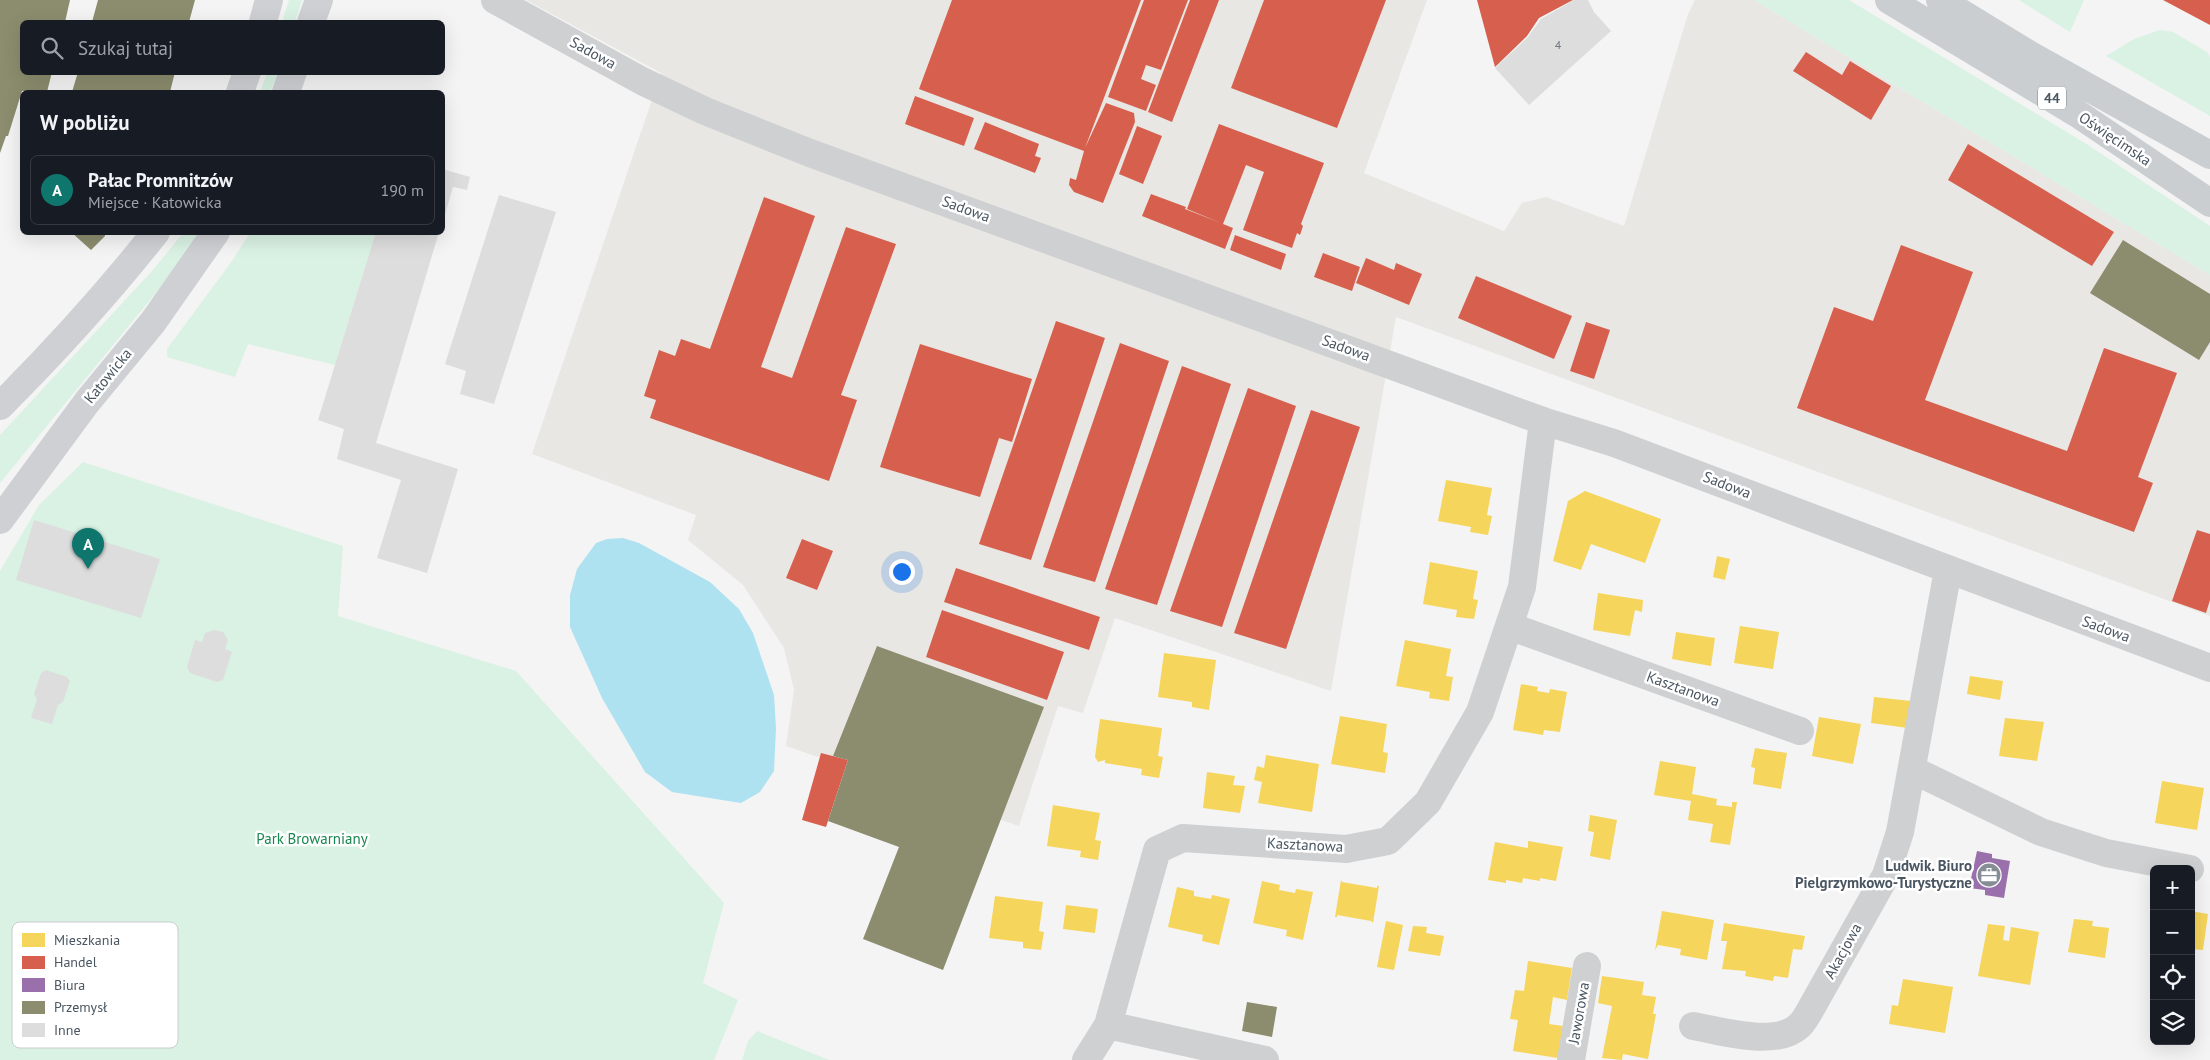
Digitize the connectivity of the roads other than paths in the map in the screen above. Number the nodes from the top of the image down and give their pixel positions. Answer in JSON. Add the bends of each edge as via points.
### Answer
{"nodes":[{"id":1,"x":269,"y":0,"type":"edge"},
{"id":2,"x":319,"y":0,"type":"edge"},
{"id":3,"x":495,"y":0,"type":"edge"},
{"id":4,"x":1889,"y":0,"type":"edge"},
{"id":5,"x":1940,"y":0,"type":"edge"},
{"id":6,"x":264,"y":20,"type":"edge"},
{"id":7,"x":312,"y":20,"type":"edge"},
{"id":8,"x":246,"y":75,"type":"edge"},
{"id":9,"x":292,"y":75,"type":"edge"},
{"id":10,"x":241,"y":90,"type":"edge"},
{"id":11,"x":287,"y":90,"type":"edge"},
{"id":12,"x":2210,"y":155,"type":"edge"},
{"id":13,"x":2210,"y":203,"type":"edge"},
{"id":14,"x":154,"y":235,"type":"edge"},
{"id":15,"x":214,"y":235,"type":"edge"},
{"id":16,"x":0,"y":406,"type":"edge"},
{"id":17,"x":1543,"y":421,"type":"junction"},
{"id":18,"x":0,"y":520,"type":"edge"},
{"id":19,"x":1948,"y":570,"type":"junction"},
{"id":20,"x":1509,"y":626,"type":"junction"},
{"id":21,"x":2210,"y":668,"type":"edge"},
{"id":22,"x":1800,"y":731,"type":"dead end"},
{"id":23,"x":1912,"y":770,"type":"junction"},
{"id":24,"x":2170,"y":865,"type":"edge"},
{"id":25,"x":2195,"y":870,"type":"edge"},
{"id":26,"x":2210,"y":872,"type":"edge"},
{"id":27,"x":1587,"y":966,"type":"dead end"},
{"id":28,"x":1108,"y":1025,"type":"junction"},
{"id":29,"x":1694,"y":1026,"type":"dead end"},
{"id":30,"x":1086,"y":1060,"type":"edge"},
{"id":31,"x":1265,"y":1060,"type":"edge"},
{"id":32,"x":1571,"y":1060,"type":"edge"}],
"edges":[{"from":1,"to":6,"type":"main road"},
{"from":2,"to":7,"type":"main road"},
{"from":3,"to":17,"type":"street","name":"Sadowa","via":[[642,81],[819,156]]},
{"from":4,"to":13,"type":"main road","name":"Oświęcimska","number":"44","via":[[2078,114]]},
{"from":5,"to":12,"type":"main road","name":"Oświęcimska","number":"44","via":[[2030,56]]},
{"from":8,"to":10,"type":"main road"},
{"from":9,"to":11,"type":"main road"},
{"from":14,"to":16,"type":"main road","via":[[104,297]]},
{"from":15,"to":18,"type":"main road","name":"Katowicka","via":[[153,322],[87,402]]},
{"from":17,"to":19,"type":"street","name":"Sadowa","via":[[1614,443]]},
{"from":17,"to":20,"type":"street","name":"Kasztanowa","via":[[1522,587]]},
{"from":19,"to":21,"type":"street","name":"Sadowa"},
{"from":19,"to":23,"type":"street","name":"Akacjowa"},
{"from":20,"to":22,"type":"street","name":"Kasztanowa"},
{"from":20,"to":28,"type":"street","name":"Kasztanowa","via":[[1480,712],[1428,802],[1388,841],[1346,848],[1183,838],[1157,850]]},
{"from":23,"to":24,"type":"street","via":[[2041,832],[2106,853]]},
{"from":23,"to":29,"type":"street","name":"Akacjowa","via":[[1900,832],[1886,875],[1801,1025],[1789,1033],[1764,1038]]},
{"from":25,"to":26,"type":"street"},
{"from":27,"to":32,"type":"street","name":"Jaworowa"},
{"from":28,"to":30,"type":"street","name":"Kasztanowa"},
{"from":28,"to":31,"type":"street"}]}
